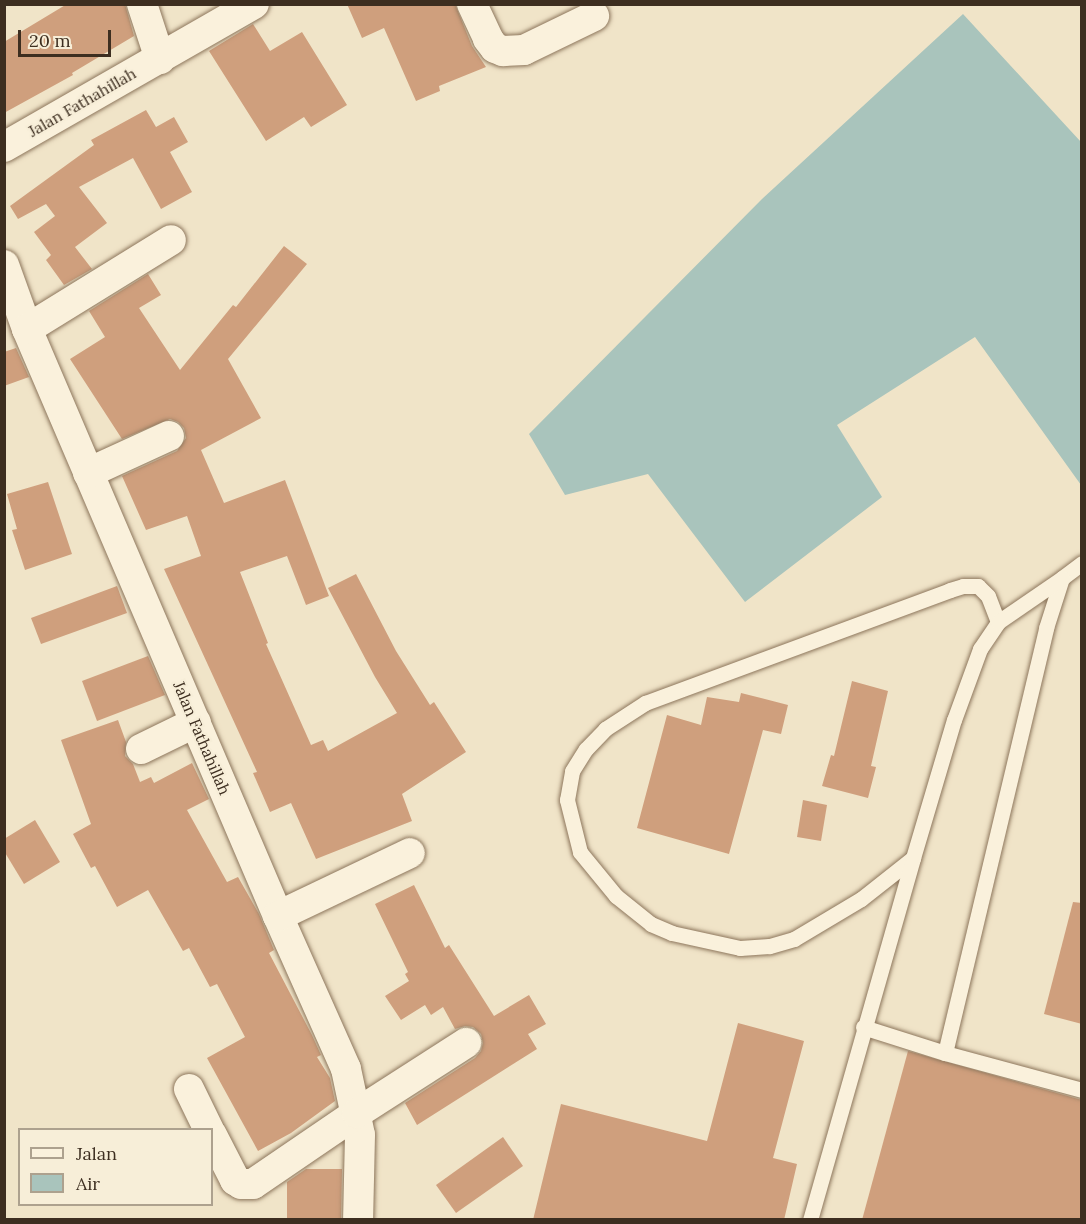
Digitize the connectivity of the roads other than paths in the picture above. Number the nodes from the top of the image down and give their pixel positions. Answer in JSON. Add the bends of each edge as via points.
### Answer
{"nodes":[{"id":1,"x":142,"y":4,"type":"edge"},
{"id":2,"x":254,"y":4,"type":"edge"},
{"id":3,"x":471,"y":4,"type":"edge"},
{"id":4,"x":594,"y":16,"type":"dead end"},
{"id":5,"x":160,"y":58,"type":"junction"},
{"id":6,"x":4,"y":147,"type":"edge"},
{"id":7,"x":171,"y":240,"type":"dead end"},
{"id":8,"x":4,"y":265,"type":"edge"},
{"id":9,"x":27,"y":329,"type":"junction"},
{"id":10,"x":169,"y":436,"type":"dead end"},
{"id":11,"x":88,"y":473,"type":"junction"},
{"id":12,"x":1082,"y":563,"type":"edge"},
{"id":13,"x":1062,"y":578,"type":"junction"},
{"id":14,"x":998,"y":622,"type":"junction"},
{"id":15,"x":196,"y":722,"type":"junction"},
{"id":16,"x":141,"y":749,"type":"dead end"},
{"id":17,"x":410,"y":853,"type":"dead end"},
{"id":18,"x":913,"y":858,"type":"junction"},
{"id":19,"x":278,"y":916,"type":"junction"},
{"id":20,"x":863,"y":1027,"type":"junction"},
{"id":21,"x":466,"y":1043,"type":"dead end"},
{"id":22,"x":945,"y":1053,"type":"junction"},
{"id":23,"x":189,"y":1089,"type":"dead end"},
{"id":24,"x":1082,"y":1090,"type":"edge"},
{"id":25,"x":357,"y":1113,"type":"junction"},
{"id":26,"x":208,"y":1128,"type":"edge"},
{"id":27,"x":213,"y":1137,"type":"edge"},
{"id":28,"x":358,"y":1220,"type":"edge"},
{"id":29,"x":810,"y":1220,"type":"edge"}],
"edges":[{"from":1,"to":5,"type":"street"},
{"from":2,"to":5,"type":"street","name":"Jalan Fathahillah"},
{"from":3,"to":4,"type":"street","via":[[488,39],[503,51],[524,50]]},
{"from":5,"to":6,"type":"street","name":"Jalan Fathahillah"},
{"from":7,"to":9,"type":"street"},
{"from":8,"to":9,"type":"street","name":"Jalan Fathahillah"},
{"from":9,"to":11,"type":"street","name":"Jalan Fathahillah"},
{"from":10,"to":11,"type":"street"},
{"from":11,"to":15,"type":"street","name":"Jalan Fathahillah"},
{"from":12,"to":13,"type":"lane"},
{"from":13,"to":14,"type":"lane"},
{"from":13,"to":22,"type":"lane","via":[[1046,628]]},
{"from":14,"to":18,"type":"lane","via":[[980,649],[954,720]]},
{"from":14,"to":18,"type":"lane","via":[[988,596],[978,586],[950,590],[645,703],[605,729],[572,771],[567,800],[580,852],[616,896],[651,924],[672,933],[740,948],[794,939],[861,899]]},
{"from":15,"to":16,"type":"street"},
{"from":15,"to":19,"type":"street","name":"Jalan Fathahillah"},
{"from":17,"to":19,"type":"street"},
{"from":18,"to":20,"type":"lane"},
{"from":19,"to":25,"type":"street","name":"Jalan Fathahillah","via":[[346,1069]]},
{"from":20,"to":22,"type":"lane"},
{"from":20,"to":29,"type":"lane"},
{"from":21,"to":25,"type":"street"},
{"from":22,"to":24,"type":"lane"},
{"from":23,"to":26,"type":"street"},
{"from":25,"to":27,"type":"street","via":[[259,1181],[247,1185],[231,1173]]},
{"from":25,"to":28,"type":"street","name":"Jalan Fathahillah"}]}
